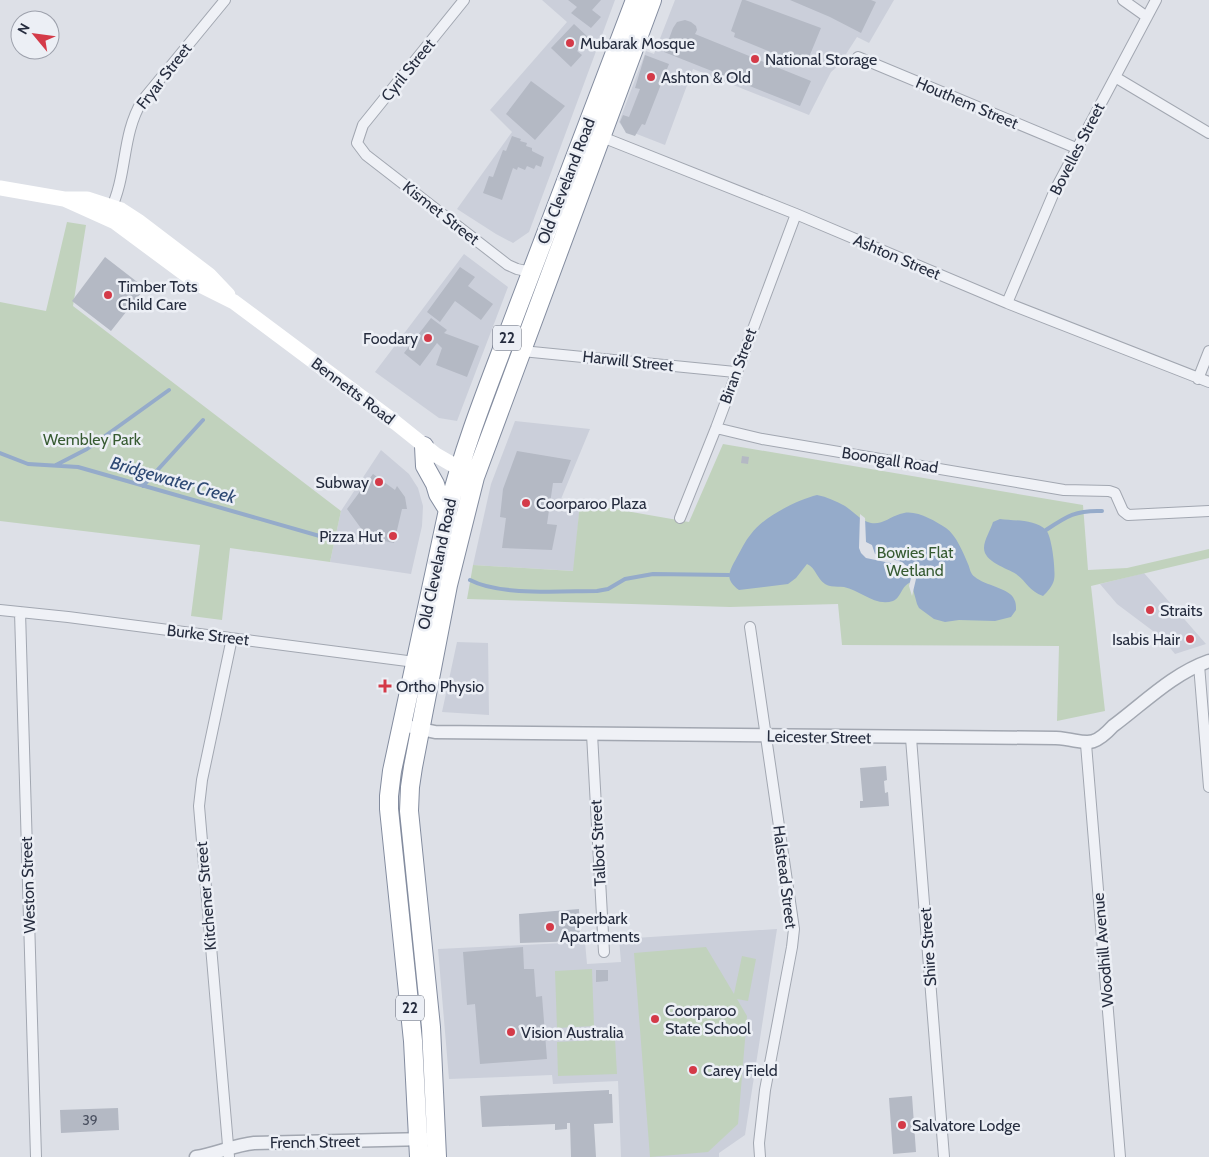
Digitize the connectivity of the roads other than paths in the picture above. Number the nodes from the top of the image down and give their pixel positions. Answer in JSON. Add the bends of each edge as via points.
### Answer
{"nodes":[{"id":1,"x":225,"y":0,"type":"edge"},
{"id":2,"x":464,"y":0,"type":"edge"},
{"id":3,"x":635,"y":0,"type":"edge"},
{"id":4,"x":652,"y":0,"type":"edge"},
{"id":5,"x":1123,"y":0,"type":"edge"},
{"id":6,"x":1156,"y":0,"type":"edge"},
{"id":7,"x":1147,"y":17,"type":"junction"},
{"id":8,"x":858,"y":57,"type":"dead end"},
{"id":9,"x":1115,"y":77,"type":"junction"},
{"id":10,"x":585,"y":130,"type":"junction"},
{"id":11,"x":1209,"y":133,"type":"edge"},
{"id":12,"x":601,"y":136,"type":"junction"},
{"id":13,"x":357,"y":143,"type":"joint"},
{"id":14,"x":1076,"y":148,"type":"junction"},
{"id":15,"x":0,"y":188,"type":"edge"},
{"id":16,"x":110,"y":212,"type":"junction"},
{"id":17,"x":796,"y":214,"type":"junction"},
{"id":18,"x":531,"y":272,"type":"junction"},
{"id":19,"x":1007,"y":303,"type":"junction"},
{"id":20,"x":522,"y":350,"type":"junction"},
{"id":21,"x":1209,"y":351,"type":"edge"},
{"id":22,"x":735,"y":372,"type":"junction"},
{"id":23,"x":1198,"y":379,"type":"junction"},
{"id":24,"x":1209,"y":382,"type":"edge"},
{"id":25,"x":716,"y":428,"type":"junction"},
{"id":26,"x":424,"y":446,"type":"junction"},
{"id":27,"x":467,"y":473,"type":"junction"},
{"id":28,"x":448,"y":510,"type":"junction"},
{"id":29,"x":1209,"y":511,"type":"edge"},
{"id":30,"x":680,"y":518,"type":"dead end"},
{"id":31,"x":0,"y":610,"type":"edge"},
{"id":32,"x":20,"y":612,"type":"junction"},
{"id":33,"x":750,"y":627,"type":"dead end"},
{"id":34,"x":232,"y":638,"type":"junction"},
{"id":35,"x":415,"y":662,"type":"junction"},
{"id":36,"x":1204,"y":663,"type":"edge"},
{"id":37,"x":402,"y":725,"type":"junction"},
{"id":38,"x":420,"y":729,"type":"junction"},
{"id":39,"x":592,"y":734,"type":"junction"},
{"id":40,"x":766,"y":736,"type":"junction"},
{"id":41,"x":911,"y":738,"type":"junction"},
{"id":42,"x":1086,"y":744,"type":"junction"},
{"id":43,"x":1209,"y":787,"type":"edge"},
{"id":44,"x":604,"y":952,"type":"dead end"},
{"id":45,"x":436,"y":1138,"type":"junction"},
{"id":46,"x":418,"y":1139,"type":"junction"},
{"id":47,"x":229,"y":1153,"type":"edge"},
{"id":48,"x":36,"y":1157,"type":"edge"},
{"id":49,"x":196,"y":1157,"type":"edge"},
{"id":50,"x":419,"y":1157,"type":"edge"},
{"id":51,"x":437,"y":1157,"type":"edge"},
{"id":52,"x":760,"y":1157,"type":"edge"},
{"id":53,"x":944,"y":1157,"type":"edge"},
{"id":54,"x":1120,"y":1157,"type":"edge"}],
"edges":[{"from":1,"to":16,"type":"street","name":"Fryar Street","via":[[133,116],[121,183]]},
{"from":2,"to":13,"type":"street","name":"Cyril Street","via":[[364,125]]},
{"from":3,"to":10,"type":"highway","name":"Old Cleveland Road","number":"22"},
{"from":4,"to":12,"type":"highway","name":"Old Cleveland Road","number":"22"},
{"from":5,"to":7,"type":"street"},
{"from":6,"to":7,"type":"street","name":"Bovelles Street"},
{"from":7,"to":9,"type":"street","name":"Bovelles Street"},
{"from":8,"to":14,"type":"street","name":"Houthem Street"},
{"from":9,"to":11,"type":"street"},
{"from":9,"to":14,"type":"street","name":"Bovelles Street"},
{"from":10,"to":12,"type":"street","name":"Ashton Street"},
{"from":10,"to":18,"type":"highway","name":"Old Cleveland Road","number":"22"},
{"from":12,"to":17,"type":"street","name":"Ashton Street"},
{"from":12,"to":20,"type":"highway","name":"Old Cleveland Road","number":"22"},
{"from":13,"to":18,"type":"street","name":"Kismet Street","via":[[366,155],[508,265]]},
{"from":14,"to":19,"type":"street","name":"Bovelles Street"},
{"from":15,"to":16,"type":"main road","name":"Bennetts Road","via":[[64,199]]},
{"from":16,"to":26,"type":"main road","name":"Bennetts Road","via":[[122,227],[200,285],[234,302]]},
{"from":17,"to":19,"type":"street","name":"Ashton Street"},
{"from":17,"to":22,"type":"street","name":"Biran Street"},
{"from":18,"to":27,"type":"highway","name":"Old Cleveland Road","number":"22","via":[[471,433]]},
{"from":19,"to":23,"type":"street","name":"Ashton Street"},
{"from":20,"to":22,"type":"street","name":"Harwill Street"},
{"from":20,"to":27,"type":"highway","name":"Old Cleveland Road","number":"22"},
{"from":21,"to":23,"type":"street"},
{"from":22,"to":25,"type":"street","name":"Biran Street"},
{"from":23,"to":24,"type":"street","name":"Ashton Street"},
{"from":25,"to":29,"type":"street","name":"Boongall Road","via":[[762,439],[1064,490],[1109,491],[1115,493],[1128,515]]},
{"from":25,"to":30,"type":"street","name":"Biran Street"},
{"from":26,"to":27,"type":"main road","name":"Bennetts Road"},
{"from":26,"to":28,"type":"highway","via":[[425,466]]},
{"from":27,"to":28,"type":"highway","name":"Old Cleveland Road","number":"22"},
{"from":27,"to":38,"type":"highway","name":"Old Cleveland Road","number":"22"},
{"from":28,"to":35,"type":"highway","name":"Old Cleveland Road","number":"22"},
{"from":31,"to":32,"type":"street","name":"Burke Street"},
{"from":32,"to":34,"type":"street","name":"Burke Street"},
{"from":32,"to":48,"type":"street","name":"Weston Street"},
{"from":33,"to":40,"type":"street","name":"Halstead Street"},
{"from":34,"to":35,"type":"street","name":"Burke Street"},
{"from":34,"to":47,"type":"street","name":"Kitchener Street","via":[[199,806]]},
{"from":35,"to":37,"type":"highway","name":"Old Cleveland Road","number":"22"},
{"from":36,"to":42,"type":"street","via":[[1176,676],[1096,742]]},
{"from":36,"to":43,"type":"street"},
{"from":37,"to":38,"type":"street","name":"Leicester Street"},
{"from":37,"to":46,"type":"highway","name":"Old Cleveland Road","number":"22","via":[[390,784],[389,809],[413,1041]]},
{"from":38,"to":39,"type":"street","name":"Leicester Street","via":[[435,732]]},
{"from":38,"to":45,"type":"highway","name":"Old Cleveland Road","number":"22","via":[[409,811],[431,1027]]},
{"from":39,"to":40,"type":"street","name":"Leicester Street"},
{"from":39,"to":44,"type":"street","name":"Talbot Street"},
{"from":40,"to":41,"type":"street","name":"Leicester Street"},
{"from":40,"to":52,"type":"street","name":"Halstead Street","via":[[794,929],[765,1090]]},
{"from":41,"to":42,"type":"street","name":"Leicester Street","via":[[1056,738]]},
{"from":41,"to":53,"type":"street","name":"Shire Street"},
{"from":42,"to":54,"type":"street","name":"Woodhill Avenue"},
{"from":45,"to":46,"type":"street","name":"French Street"},
{"from":45,"to":51,"type":"highway","name":"Old Cleveland Road","number":"22"},
{"from":46,"to":47,"type":"street","name":"French Street","via":[[254,1143],[240,1145]]},
{"from":46,"to":50,"type":"highway","name":"Old Cleveland Road","number":"22"},
{"from":47,"to":49,"type":"street","name":"French Street"}]}
